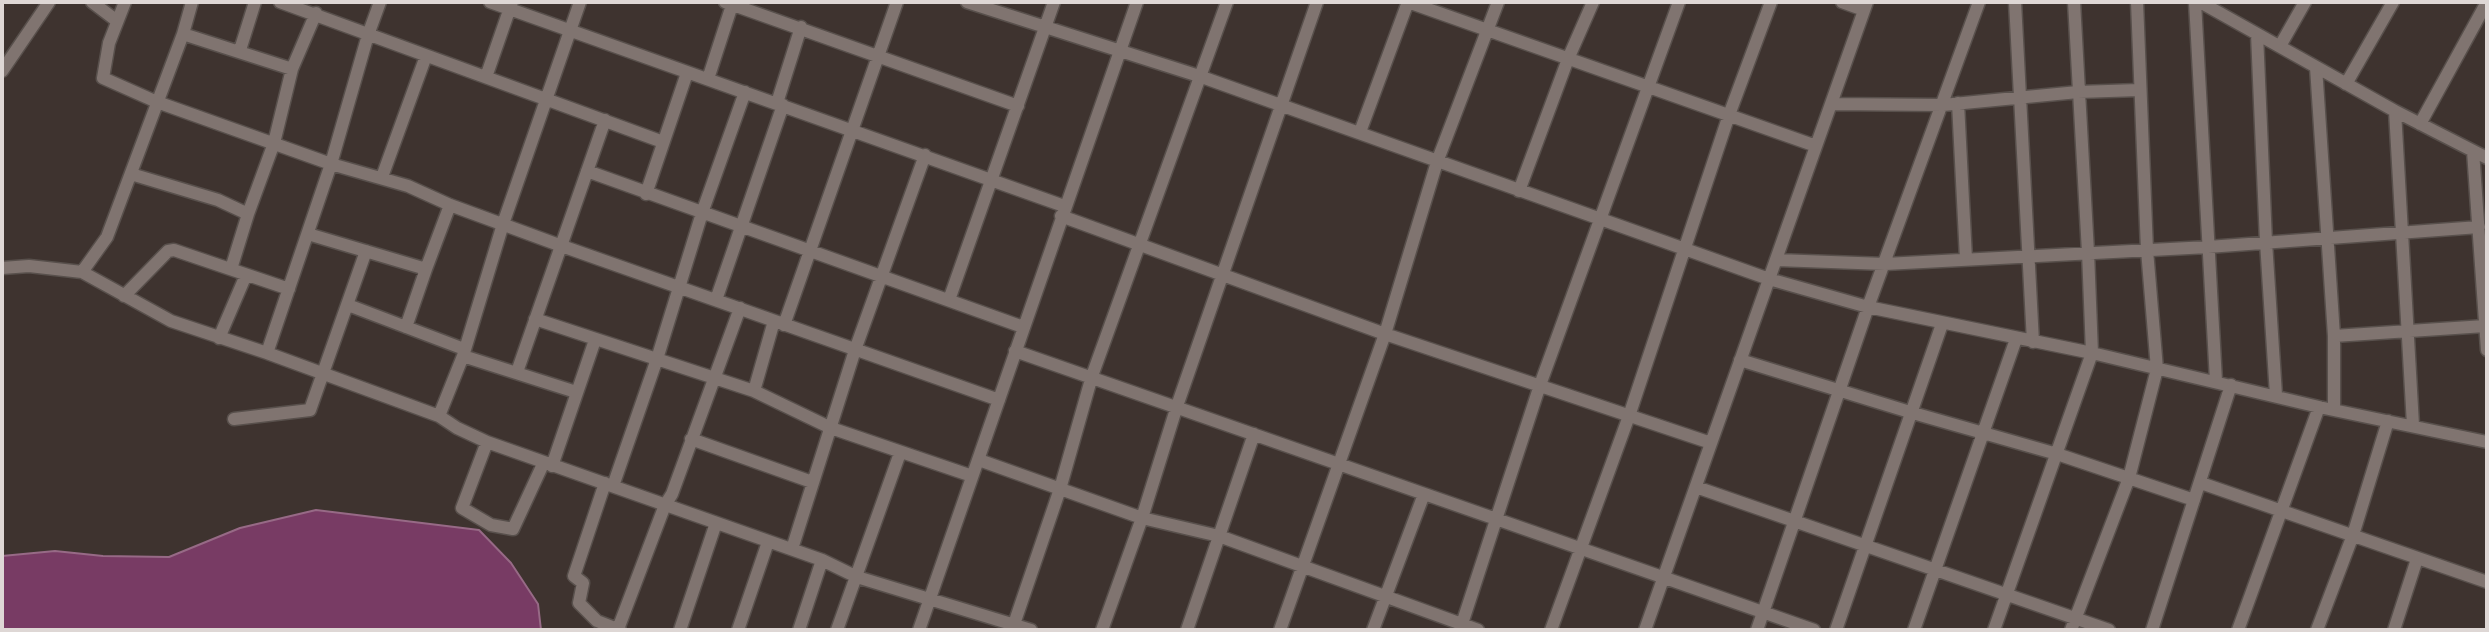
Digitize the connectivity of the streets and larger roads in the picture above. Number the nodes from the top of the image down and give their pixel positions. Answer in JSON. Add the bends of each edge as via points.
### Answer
{"nodes":[{"id":1,"x":49,"y":2,"type":"edge"},
{"id":2,"x":92,"y":2,"type":"edge"},
{"id":3,"x":125,"y":2,"type":"edge"},
{"id":4,"x":192,"y":2,"type":"edge"},
{"id":5,"x":255,"y":2,"type":"edge"},
{"id":6,"x":280,"y":2,"type":"edge"},
{"id":7,"x":380,"y":2,"type":"edge"},
{"id":8,"x":490,"y":2,"type":"edge"},
{"id":9,"x":580,"y":2,"type":"edge"},
{"id":10,"x":897,"y":2,"type":"edge"},
{"id":11,"x":1054,"y":2,"type":"edge"},
{"id":12,"x":1137,"y":2,"type":"edge"},
{"id":13,"x":1227,"y":2,"type":"edge"},
{"id":14,"x":1317,"y":2,"type":"edge"},
{"id":15,"x":1498,"y":2,"type":"edge"},
{"id":16,"x":1593,"y":2,"type":"edge"},
{"id":17,"x":1679,"y":2,"type":"edge"},
{"id":18,"x":1771,"y":2,"type":"edge"},
{"id":19,"x":1842,"y":2,"type":"edge"},
{"id":20,"x":1979,"y":2,"type":"edge"},
{"id":21,"x":2015,"y":2,"type":"edge"},
{"id":22,"x":2074,"y":2,"type":"edge"},
{"id":23,"x":2137,"y":2,"type":"edge"},
{"id":24,"x":2305,"y":2,"type":"edge"},
{"id":25,"x":2393,"y":2,"type":"edge"},
{"id":26,"x":2487,"y":2,"type":"edge"},
{"id":27,"x":730,"y":3,"type":"edge"},
{"id":28,"x":973,"y":3,"type":"edge"},
{"id":29,"x":2203,"y":3,"type":"edge"},
{"id":30,"x":511,"y":5,"type":"edge"},
{"id":31,"x":1866,"y":6,"type":"edge"},
{"id":32,"x":316,"y":13,"type":"junction"},
{"id":33,"x":117,"y":21,"type":"junction"},
{"id":34,"x":801,"y":27,"type":"junction"},
{"id":35,"x":1045,"y":27,"type":"junction"},
{"id":36,"x":1488,"y":29,"type":"junction"},
{"id":37,"x":570,"y":30,"type":"junction"},
{"id":38,"x":183,"y":34,"type":"junction"},
{"id":39,"x":2257,"y":34,"type":"junction"},
{"id":40,"x":368,"y":35,"type":"junction"},
{"id":41,"x":2280,"y":46,"type":"junction"},
{"id":42,"x":240,"y":50,"type":"junction"},
{"id":43,"x":1120,"y":50,"type":"junction"},
{"id":44,"x":878,"y":55,"type":"junction"},
{"id":45,"x":426,"y":56,"type":"junction"},
{"id":46,"x":1568,"y":59,"type":"junction"},
{"id":47,"x":2315,"y":67,"type":"junction"},
{"id":48,"x":292,"y":69,"type":"junction"},
{"id":49,"x":2,"y":71,"type":"edge"},
{"id":50,"x":687,"y":73,"type":"junction"},
{"id":51,"x":1199,"y":76,"type":"junction"},
{"id":52,"x":486,"y":77,"type":"junction"},
{"id":53,"x":708,"y":79,"type":"junction"},
{"id":54,"x":2346,"y":84,"type":"junction"},
{"id":55,"x":1649,"y":87,"type":"junction"},
{"id":56,"x":2139,"y":90,"type":"junction"},
{"id":57,"x":745,"y":92,"type":"junction"},
{"id":58,"x":2078,"y":92,"type":"junction"},
{"id":59,"x":545,"y":98,"type":"junction"},
{"id":60,"x":2020,"y":99,"type":"junction"},
{"id":61,"x":157,"y":102,"type":"junction"},
{"id":62,"x":1958,"y":103,"type":"junction"},
{"id":63,"x":780,"y":104,"type":"junction"},
{"id":64,"x":1831,"y":104,"type":"junction"},
{"id":65,"x":1943,"y":105,"type":"junction"},
{"id":66,"x":1018,"y":106,"type":"junction"},
{"id":67,"x":1281,"y":106,"type":"junction"},
{"id":68,"x":2395,"y":111,"type":"junction"},
{"id":69,"x":1729,"y":115,"type":"junction"},
{"id":70,"x":605,"y":120,"type":"junction"},
{"id":71,"x":2420,"y":124,"type":"junction"},
{"id":72,"x":853,"y":129,"type":"junction"},
{"id":73,"x":1360,"y":132,"type":"junction"},
{"id":74,"x":663,"y":142,"type":"junction"},
{"id":75,"x":274,"y":143,"type":"junction"},
{"id":76,"x":1816,"y":146,"type":"junction"},
{"id":77,"x":2473,"y":151,"type":"junction"},
{"id":78,"x":925,"y":155,"type":"junction"},
{"id":79,"x":2487,"y":158,"type":"edge"},
{"id":80,"x":1437,"y":162,"type":"junction"},
{"id":81,"x":331,"y":164,"type":"junction"},
{"id":82,"x":587,"y":172,"type":"junction"},
{"id":83,"x":131,"y":174,"type":"junction"},
{"id":84,"x":382,"y":177,"type":"junction"},
{"id":85,"x":991,"y":180,"type":"junction"},
{"id":86,"x":1519,"y":191,"type":"junction"},
{"id":87,"x":646,"y":194,"type":"junction"},
{"id":88,"x":450,"y":205,"type":"junction"},
{"id":89,"x":1063,"y":211,"type":"junction"},
{"id":90,"x":702,"y":213,"type":"junction"},
{"id":91,"x":248,"y":214,"type":"junction"},
{"id":92,"x":1601,"y":220,"type":"junction"},
{"id":93,"x":503,"y":224,"type":"junction"},
{"id":94,"x":741,"y":227,"type":"junction"},
{"id":95,"x":2479,"y":227,"type":"junction"},
{"id":96,"x":2403,"y":231,"type":"junction"},
{"id":97,"x":308,"y":234,"type":"junction"},
{"id":98,"x":2328,"y":236,"type":"junction"},
{"id":99,"x":2266,"y":242,"type":"junction"},
{"id":100,"x":1139,"y":244,"type":"junction"},
{"id":101,"x":559,"y":245,"type":"junction"},
{"id":102,"x":2208,"y":247,"type":"junction"},
{"id":103,"x":1685,"y":250,"type":"junction"},
{"id":104,"x":2147,"y":250,"type":"junction"},
{"id":105,"x":366,"y":251,"type":"junction"},
{"id":106,"x":811,"y":251,"type":"junction"},
{"id":107,"x":2088,"y":252,"type":"junction"},
{"id":108,"x":2028,"y":256,"type":"junction"},
{"id":109,"x":1966,"y":259,"type":"junction"},
{"id":110,"x":1777,"y":260,"type":"junction"},
{"id":111,"x":1885,"y":264,"type":"junction"},
{"id":112,"x":2,"y":268,"type":"edge"},
{"id":113,"x":231,"y":269,"type":"junction"},
{"id":114,"x":426,"y":269,"type":"junction"},
{"id":115,"x":82,"y":272,"type":"junction"},
{"id":116,"x":246,"y":275,"type":"junction"},
{"id":117,"x":1223,"y":275,"type":"junction"},
{"id":118,"x":881,"y":277,"type":"junction"},
{"id":119,"x":1769,"y":279,"type":"junction"},
{"id":120,"x":679,"y":288,"type":"junction"},
{"id":121,"x":289,"y":289,"type":"junction"},
{"id":122,"x":124,"y":296,"type":"junction"},
{"id":123,"x":716,"y":300,"type":"junction"},
{"id":124,"x":949,"y":300,"type":"junction"},
{"id":125,"x":348,"y":305,"type":"junction"},
{"id":126,"x":1868,"y":307,"type":"junction"},
{"id":127,"x":740,"y":308,"type":"junction"},
{"id":128,"x":535,"y":319,"type":"junction"},
{"id":129,"x":779,"y":323,"type":"junction"},
{"id":130,"x":1942,"y":324,"type":"junction"},
{"id":131,"x":2485,"y":326,"type":"junction"},
{"id":132,"x":406,"y":327,"type":"junction"},
{"id":133,"x":1023,"y":327,"type":"junction"},
{"id":134,"x":2408,"y":331,"type":"junction"},
{"id":135,"x":1385,"y":334,"type":"junction"},
{"id":136,"x":2334,"y":336,"type":"junction"},
{"id":137,"x":219,"y":338,"type":"junction"},
{"id":138,"x":2016,"y":339,"type":"junction"},
{"id":139,"x":595,"y":341,"type":"junction"},
{"id":140,"x":2033,"y":342,"type":"junction"},
{"id":141,"x":855,"y":350,"type":"junction"},
{"id":142,"x":2487,"y":350,"type":"edge"},
{"id":143,"x":1015,"y":351,"type":"junction"},
{"id":144,"x":463,"y":352,"type":"junction"},
{"id":145,"x":267,"y":353,"type":"junction"},
{"id":146,"x":2092,"y":353,"type":"junction"},
{"id":147,"x":657,"y":359,"type":"junction"},
{"id":148,"x":1740,"y":359,"type":"junction"},
{"id":149,"x":2157,"y":369,"type":"junction"},
{"id":150,"x":517,"y":372,"type":"junction"},
{"id":151,"x":323,"y":374,"type":"junction"},
{"id":152,"x":1092,"y":376,"type":"junction"},
{"id":153,"x":715,"y":379,"type":"junction"},
{"id":154,"x":2216,"y":381,"type":"junction"},
{"id":155,"x":2231,"y":384,"type":"junction"},
{"id":156,"x":1540,"y":385,"type":"junction"},
{"id":157,"x":754,"y":391,"type":"junction"},
{"id":158,"x":1841,"y":391,"type":"junction"},
{"id":159,"x":576,"y":392,"type":"junction"},
{"id":160,"x":2276,"y":395,"type":"junction"},
{"id":161,"x":999,"y":400,"type":"junction"},
{"id":162,"x":1177,"y":406,"type":"junction"},
{"id":163,"x":2319,"y":407,"type":"junction"},
{"id":164,"x":2334,"y":409,"type":"junction"},
{"id":165,"x":1913,"y":413,"type":"junction"},
{"id":166,"x":439,"y":416,"type":"junction"},
{"id":167,"x":1629,"y":416,"type":"junction"},
{"id":168,"x":234,"y":419,"type":"dead end"},
{"id":169,"x":2388,"y":421,"type":"junction"},
{"id":170,"x":2413,"y":425,"type":"junction"},
{"id":171,"x":831,"y":428,"type":"junction"},
{"id":172,"x":1254,"y":434,"type":"junction"},
{"id":173,"x":1984,"y":434,"type":"junction"},
{"id":174,"x":691,"y":439,"type":"junction"},
{"id":175,"x":487,"y":442,"type":"junction"},
{"id":176,"x":2487,"y":442,"type":"edge"},
{"id":177,"x":1711,"y":443,"type":"junction"},
{"id":178,"x":900,"y":453,"type":"junction"},
{"id":179,"x":2057,"y":454,"type":"junction"},
{"id":180,"x":979,"y":460,"type":"junction"},
{"id":181,"x":1341,"y":463,"type":"junction"},
{"id":182,"x":548,"y":464,"type":"junction"},
{"id":183,"x":972,"y":476,"type":"junction"},
{"id":184,"x":2129,"y":478,"type":"junction"},
{"id":185,"x":812,"y":482,"type":"junction"},
{"id":186,"x":2201,"y":483,"type":"junction"},
{"id":187,"x":609,"y":484,"type":"junction"},
{"id":188,"x":1696,"y":487,"type":"junction"},
{"id":189,"x":1060,"y":489,"type":"junction"},
{"id":190,"x":1424,"y":494,"type":"junction"},
{"id":191,"x":2194,"y":500,"type":"junction"},
{"id":192,"x":665,"y":505,"type":"junction"},
{"id":193,"x":2282,"y":512,"type":"junction"},
{"id":194,"x":1142,"y":518,"type":"junction"},
{"id":195,"x":1498,"y":520,"type":"junction"},
{"id":196,"x":1796,"y":520,"type":"junction"},
{"id":197,"x":716,"y":523,"type":"junction"},
{"id":198,"x":1219,"y":536,"type":"junction"},
{"id":199,"x":2353,"y":536,"type":"junction"},
{"id":200,"x":768,"y":542,"type":"junction"},
{"id":201,"x":1866,"y":545,"type":"junction"},
{"id":202,"x":792,"y":549,"type":"junction"},
{"id":203,"x":1581,"y":549,"type":"junction"},
{"id":204,"x":2417,"y":559,"type":"junction"},
{"id":205,"x":822,"y":560,"type":"junction"},
{"id":206,"x":1303,"y":567,"type":"junction"},
{"id":207,"x":1934,"y":569,"type":"junction"},
{"id":208,"x":857,"y":577,"type":"junction"},
{"id":209,"x":1665,"y":577,"type":"junction"},
{"id":210,"x":2487,"y":582,"type":"edge"},
{"id":211,"x":2006,"y":596,"type":"junction"},
{"id":212,"x":931,"y":598,"type":"junction"},
{"id":213,"x":1387,"y":598,"type":"junction"},
{"id":214,"x":1763,"y":613,"type":"junction"},
{"id":215,"x":2073,"y":624,"type":"edge"},
{"id":216,"x":1013,"y":627,"type":"edge"},
{"id":217,"x":1461,"y":627,"type":"edge"},
{"id":218,"x":619,"y":630,"type":"edge"},
{"id":219,"x":680,"y":630,"type":"edge"},
{"id":220,"x":738,"y":630,"type":"edge"},
{"id":221,"x":799,"y":630,"type":"edge"},
{"id":222,"x":837,"y":630,"type":"edge"},
{"id":223,"x":919,"y":630,"type":"edge"},
{"id":224,"x":1031,"y":630,"type":"edge"},
{"id":225,"x":1102,"y":630,"type":"edge"},
{"id":226,"x":1187,"y":630,"type":"edge"},
{"id":227,"x":1280,"y":630,"type":"edge"},
{"id":228,"x":1373,"y":630,"type":"edge"},
{"id":229,"x":1478,"y":630,"type":"edge"},
{"id":230,"x":1551,"y":630,"type":"edge"},
{"id":231,"x":1645,"y":630,"type":"edge"},
{"id":232,"x":1757,"y":630,"type":"edge"},
{"id":233,"x":1814,"y":630,"type":"edge"},
{"id":234,"x":1836,"y":630,"type":"edge"},
{"id":235,"x":1914,"y":630,"type":"edge"},
{"id":236,"x":1994,"y":630,"type":"edge"},
{"id":237,"x":2109,"y":630,"type":"edge"},
{"id":238,"x":2152,"y":630,"type":"edge"},
{"id":239,"x":2238,"y":630,"type":"edge"},
{"id":240,"x":2317,"y":630,"type":"edge"},
{"id":241,"x":2394,"y":630,"type":"edge"}],
"edges":[{"from":1,"to":49,"type":"street"},
{"from":2,"to":33,"type":"street"},
{"from":3,"to":33,"type":"street"},
{"from":4,"to":38,"type":"street"},
{"from":5,"to":42,"type":"street"},
{"from":6,"to":32,"type":"street"},
{"from":7,"to":40,"type":"street"},
{"from":8,"to":30,"type":"street"},
{"from":9,"to":37,"type":"street"},
{"from":10,"to":44,"type":"street"},
{"from":11,"to":35,"type":"street"},
{"from":12,"to":43,"type":"street"},
{"from":13,"to":51,"type":"street"},
{"from":14,"to":67,"type":"street"},
{"from":15,"to":36,"type":"street"},
{"from":16,"to":46,"type":"street"},
{"from":17,"to":55,"type":"street"},
{"from":18,"to":69,"type":"street"},
{"from":19,"to":31,"type":"street"},
{"from":20,"to":65,"type":"street"},
{"from":21,"to":60,"type":"street"},
{"from":22,"to":58,"type":"street"},
{"from":23,"to":56,"type":"street"},
{"from":24,"to":41,"type":"street"},
{"from":25,"to":54,"type":"street"},
{"from":26,"to":71,"type":"street"},
{"from":27,"to":34,"type":"street"},
{"from":27,"to":53,"type":"street"},
{"from":28,"to":35,"type":"street"},
{"from":29,"to":39,"type":"street"},
{"from":29,"to":102,"type":"street"},
{"from":30,"to":37,"type":"street"},
{"from":30,"to":52,"type":"street"},
{"from":31,"to":64,"type":"street"},
{"from":32,"to":40,"type":"street"},
{"from":32,"to":48,"type":"street"},
{"from":33,"to":61,"type":"street","via":[[103,78]]},
{"from":34,"to":44,"type":"street"},
{"from":34,"to":63,"type":"street"},
{"from":35,"to":43,"type":"street"},
{"from":35,"to":66,"type":"street"},
{"from":36,"to":46,"type":"street"},
{"from":36,"to":73,"type":"street","via":[[1408,2]]},
{"from":36,"to":80,"type":"street"},
{"from":37,"to":50,"type":"street"},
{"from":37,"to":59,"type":"street"},
{"from":38,"to":42,"type":"street"},
{"from":38,"to":61,"type":"street"},
{"from":39,"to":41,"type":"street"},
{"from":39,"to":99,"type":"street"},
{"from":40,"to":45,"type":"street"},
{"from":40,"to":81,"type":"street"},
{"from":41,"to":47,"type":"street"},
{"from":42,"to":48,"type":"street"},
{"from":43,"to":51,"type":"street"},
{"from":43,"to":89,"type":"street"},
{"from":44,"to":66,"type":"street"},
{"from":44,"to":72,"type":"street"},
{"from":45,"to":52,"type":"street"},
{"from":45,"to":84,"type":"street"},
{"from":46,"to":55,"type":"street"},
{"from":46,"to":86,"type":"street"},
{"from":47,"to":54,"type":"street"},
{"from":47,"to":98,"type":"street"},
{"from":48,"to":75,"type":"street"},
{"from":50,"to":53,"type":"street"},
{"from":50,"to":74,"type":"street"},
{"from":51,"to":67,"type":"street"},
{"from":51,"to":100,"type":"street"},
{"from":52,"to":59,"type":"street"},
{"from":53,"to":57,"type":"street"},
{"from":54,"to":68,"type":"street"},
{"from":55,"to":69,"type":"street"},
{"from":55,"to":92,"type":"street"},
{"from":56,"to":58,"type":"street"},
{"from":56,"to":104,"type":"street"},
{"from":57,"to":63,"type":"street"},
{"from":57,"to":90,"type":"street"},
{"from":58,"to":60,"type":"street"},
{"from":58,"to":107,"type":"street"},
{"from":59,"to":70,"type":"street"},
{"from":59,"to":93,"type":"street"},
{"from":60,"to":62,"type":"street"},
{"from":60,"to":108,"type":"street"},
{"from":61,"to":75,"type":"street"},
{"from":61,"to":83,"type":"street"},
{"from":62,"to":65,"type":"street"},
{"from":62,"to":109,"type":"street"},
{"from":63,"to":72,"type":"street"},
{"from":63,"to":94,"type":"street"},
{"from":64,"to":65,"type":"street"},
{"from":64,"to":76,"type":"street"},
{"from":65,"to":111,"type":"street"},
{"from":66,"to":85,"type":"street"},
{"from":67,"to":73,"type":"street"},
{"from":67,"to":117,"type":"street"},
{"from":68,"to":71,"type":"street"},
{"from":68,"to":96,"type":"street"},
{"from":69,"to":76,"type":"street"},
{"from":69,"to":103,"type":"street"},
{"from":70,"to":74,"type":"street"},
{"from":70,"to":82,"type":"street"},
{"from":71,"to":77,"type":"street"},
{"from":72,"to":78,"type":"street"},
{"from":72,"to":106,"type":"street"},
{"from":73,"to":80,"type":"street"},
{"from":74,"to":87,"type":"street"},
{"from":75,"to":81,"type":"street"},
{"from":75,"to":91,"type":"street"},
{"from":76,"to":110,"type":"street"},
{"from":77,"to":79,"type":"street"},
{"from":77,"to":95,"type":"street"},
{"from":78,"to":85,"type":"street"},
{"from":78,"to":118,"type":"street"},
{"from":80,"to":86,"type":"street"},
{"from":80,"to":135,"type":"street"},
{"from":81,"to":84,"type":"street"},
{"from":81,"to":97,"type":"street"},
{"from":82,"to":87,"type":"street"},
{"from":82,"to":101,"type":"street"},
{"from":83,"to":91,"type":"street","via":[[218,200]]},
{"from":83,"to":115,"type":"street","via":[[107,237]]},
{"from":84,"to":88,"type":"street"},
{"from":85,"to":89,"type":"street"},
{"from":85,"to":124,"type":"street"},
{"from":86,"to":92,"type":"street"},
{"from":87,"to":90,"type":"street"},
{"from":88,"to":93,"type":"street"},
{"from":88,"to":114,"type":"street"},
{"from":89,"to":100,"type":"street"},
{"from":89,"to":133,"type":"street"},
{"from":90,"to":94,"type":"street"},
{"from":90,"to":120,"type":"street"},
{"from":91,"to":113,"type":"street"},
{"from":92,"to":103,"type":"street"},
{"from":92,"to":156,"type":"street"},
{"from":93,"to":101,"type":"street"},
{"from":93,"to":144,"type":"street"},
{"from":94,"to":106,"type":"street"},
{"from":94,"to":123,"type":"street"},
{"from":95,"to":96,"type":"street"},
{"from":95,"to":131,"type":"street"},
{"from":96,"to":98,"type":"street"},
{"from":96,"to":134,"type":"street"},
{"from":97,"to":105,"type":"street"},
{"from":97,"to":121,"type":"street"},
{"from":98,"to":99,"type":"street"},
{"from":98,"to":136,"type":"street"},
{"from":99,"to":102,"type":"street"},
{"from":99,"to":160,"type":"street"},
{"from":100,"to":117,"type":"street"},
{"from":100,"to":152,"type":"street"},
{"from":101,"to":120,"type":"street"},
{"from":101,"to":128,"type":"street"},
{"from":102,"to":104,"type":"street"},
{"from":102,"to":154,"type":"street"},
{"from":103,"to":119,"type":"street"},
{"from":103,"to":167,"type":"street"},
{"from":104,"to":107,"type":"street"},
{"from":104,"to":149,"type":"street"},
{"from":105,"to":114,"type":"street"},
{"from":105,"to":125,"type":"street"},
{"from":106,"to":118,"type":"street"},
{"from":106,"to":129,"type":"street"},
{"from":107,"to":108,"type":"street"},
{"from":107,"to":146,"type":"street"},
{"from":108,"to":109,"type":"street"},
{"from":108,"to":140,"type":"street"},
{"from":109,"to":111,"type":"street"},
{"from":110,"to":111,"type":"street"},
{"from":110,"to":119,"type":"street"},
{"from":111,"to":126,"type":"street"},
{"from":112,"to":115,"type":"street"},
{"from":113,"to":116,"type":"street"},
{"from":113,"to":122,"type":"street","via":[[168,251]]},
{"from":114,"to":132,"type":"street"},
{"from":115,"to":122,"type":"street"},
{"from":116,"to":121,"type":"street"},
{"from":116,"to":137,"type":"street"},
{"from":117,"to":135,"type":"street"},
{"from":117,"to":162,"type":"street"},
{"from":118,"to":124,"type":"street"},
{"from":118,"to":141,"type":"street"},
{"from":119,"to":126,"type":"street"},
{"from":119,"to":148,"type":"street"},
{"from":120,"to":123,"type":"street"},
{"from":120,"to":147,"type":"street"},
{"from":121,"to":145,"type":"street"},
{"from":122,"to":137,"type":"street","via":[[171,321]]},
{"from":123,"to":127,"type":"street"},
{"from":124,"to":133,"type":"street"},
{"from":125,"to":132,"type":"street"},
{"from":125,"to":151,"type":"street"},
{"from":126,"to":130,"type":"street"},
{"from":126,"to":158,"type":"street"},
{"from":127,"to":129,"type":"street"},
{"from":127,"to":153,"type":"street"},
{"from":128,"to":139,"type":"street"},
{"from":128,"to":150,"type":"street"},
{"from":129,"to":141,"type":"street"},
{"from":129,"to":157,"type":"street"},
{"from":130,"to":138,"type":"street"},
{"from":130,"to":165,"type":"street"},
{"from":131,"to":134,"type":"street"},
{"from":131,"to":142,"type":"street"},
{"from":132,"to":144,"type":"street"},
{"from":133,"to":143,"type":"street"},
{"from":134,"to":136,"type":"street"},
{"from":134,"to":170,"type":"street"},
{"from":135,"to":156,"type":"street"},
{"from":135,"to":181,"type":"street"},
{"from":136,"to":164,"type":"street"},
{"from":137,"to":145,"type":"street"},
{"from":138,"to":140,"type":"street"},
{"from":138,"to":173,"type":"street"},
{"from":139,"to":147,"type":"street"},
{"from":139,"to":159,"type":"street"},
{"from":140,"to":146,"type":"street"},
{"from":141,"to":161,"type":"street"},
{"from":141,"to":171,"type":"street"},
{"from":143,"to":152,"type":"street"},
{"from":143,"to":161,"type":"street"},
{"from":144,"to":150,"type":"street"},
{"from":144,"to":166,"type":"street"},
{"from":145,"to":151,"type":"street"},
{"from":146,"to":149,"type":"street"},
{"from":146,"to":179,"type":"street"},
{"from":147,"to":153,"type":"street"},
{"from":147,"to":187,"type":"street"},
{"from":148,"to":158,"type":"street"},
{"from":148,"to":177,"type":"street"},
{"from":149,"to":154,"type":"street"},
{"from":149,"to":184,"type":"street"},
{"from":150,"to":159,"type":"street"},
{"from":151,"to":166,"type":"street"},
{"from":151,"to":168,"type":"street","via":[[310,410]]},
{"from":152,"to":162,"type":"street"},
{"from":152,"to":189,"type":"street"},
{"from":153,"to":157,"type":"street"},
{"from":153,"to":174,"type":"street"},
{"from":154,"to":155,"type":"street"},
{"from":155,"to":160,"type":"street"},
{"from":155,"to":186,"type":"street"},
{"from":156,"to":167,"type":"street"},
{"from":156,"to":195,"type":"street"},
{"from":157,"to":171,"type":"street"},
{"from":158,"to":165,"type":"street"},
{"from":158,"to":196,"type":"street"},
{"from":159,"to":182,"type":"street"},
{"from":160,"to":163,"type":"street"},
{"from":161,"to":180,"type":"street"},
{"from":162,"to":172,"type":"street"},
{"from":162,"to":194,"type":"street"},
{"from":163,"to":164,"type":"street"},
{"from":163,"to":193,"type":"street"},
{"from":164,"to":169,"type":"street"},
{"from":165,"to":173,"type":"street"},
{"from":165,"to":201,"type":"street"},
{"from":166,"to":175,"type":"street"},
{"from":167,"to":177,"type":"street"},
{"from":167,"to":203,"type":"street"},
{"from":169,"to":170,"type":"street"},
{"from":169,"to":199,"type":"street"},
{"from":170,"to":176,"type":"street"},
{"from":171,"to":178,"type":"street"},
{"from":171,"to":185,"type":"street"},
{"from":172,"to":181,"type":"street"},
{"from":172,"to":198,"type":"street"},
{"from":173,"to":179,"type":"street"},
{"from":173,"to":207,"type":"street"},
{"from":174,"to":185,"type":"street"},
{"from":174,"to":192,"type":"street"},
{"from":175,"to":182,"type":"street"},
{"from":175,"to":182,"type":"street","via":[[462,508],[491,525],[513,528]]},
{"from":177,"to":188,"type":"street"},
{"from":178,"to":183,"type":"street"},
{"from":178,"to":208,"type":"street"},
{"from":179,"to":184,"type":"street"},
{"from":179,"to":211,"type":"street"},
{"from":180,"to":183,"type":"street"},
{"from":180,"to":189,"type":"street"},
{"from":181,"to":190,"type":"street"},
{"from":181,"to":206,"type":"street"},
{"from":182,"to":187,"type":"street"},
{"from":183,"to":212,"type":"street"},
{"from":184,"to":191,"type":"street"},
{"from":184,"to":215,"type":"street"},
{"from":185,"to":202,"type":"street"},
{"from":186,"to":191,"type":"street"},
{"from":186,"to":193,"type":"street"},
{"from":187,"to":192,"type":"street"},
{"from":187,"to":218,"type":"street","via":[[574,576],[583,583],[579,603],[597,621]]},
{"from":188,"to":196,"type":"street"},
{"from":188,"to":209,"type":"street"},
{"from":189,"to":194,"type":"street"},
{"from":189,"to":216,"type":"street"},
{"from":190,"to":195,"type":"street"},
{"from":190,"to":213,"type":"street"},
{"from":191,"to":238,"type":"street"},
{"from":192,"to":197,"type":"street"},
{"from":192,"to":218,"type":"street"},
{"from":193,"to":199,"type":"street"},
{"from":193,"to":239,"type":"street"},
{"from":194,"to":198,"type":"street"},
{"from":194,"to":225,"type":"street"},
{"from":195,"to":203,"type":"street"},
{"from":195,"to":217,"type":"street"},
{"from":196,"to":201,"type":"street"},
{"from":196,"to":214,"type":"street"},
{"from":197,"to":200,"type":"street"},
{"from":197,"to":219,"type":"street"},
{"from":198,"to":206,"type":"street"},
{"from":198,"to":226,"type":"street"},
{"from":199,"to":204,"type":"street"},
{"from":199,"to":240,"type":"street"},
{"from":200,"to":202,"type":"street"},
{"from":200,"to":220,"type":"street"},
{"from":201,"to":207,"type":"street"},
{"from":201,"to":234,"type":"street"},
{"from":202,"to":205,"type":"street"},
{"from":203,"to":209,"type":"street"},
{"from":203,"to":230,"type":"street"},
{"from":204,"to":210,"type":"street"},
{"from":204,"to":241,"type":"street"},
{"from":205,"to":208,"type":"street"},
{"from":205,"to":221,"type":"street"},
{"from":206,"to":213,"type":"street"},
{"from":206,"to":227,"type":"street"},
{"from":207,"to":211,"type":"street"},
{"from":207,"to":235,"type":"street"},
{"from":208,"to":212,"type":"street"},
{"from":208,"to":222,"type":"street"},
{"from":209,"to":214,"type":"street"},
{"from":209,"to":231,"type":"street"},
{"from":211,"to":215,"type":"street"},
{"from":211,"to":236,"type":"street"},
{"from":212,"to":216,"type":"street"},
{"from":212,"to":223,"type":"street"},
{"from":213,"to":217,"type":"street"},
{"from":213,"to":228,"type":"street"},
{"from":214,"to":232,"type":"street"},
{"from":214,"to":233,"type":"street"},
{"from":215,"to":237,"type":"street"},
{"from":216,"to":224,"type":"street"},
{"from":217,"to":229,"type":"street"}]}
